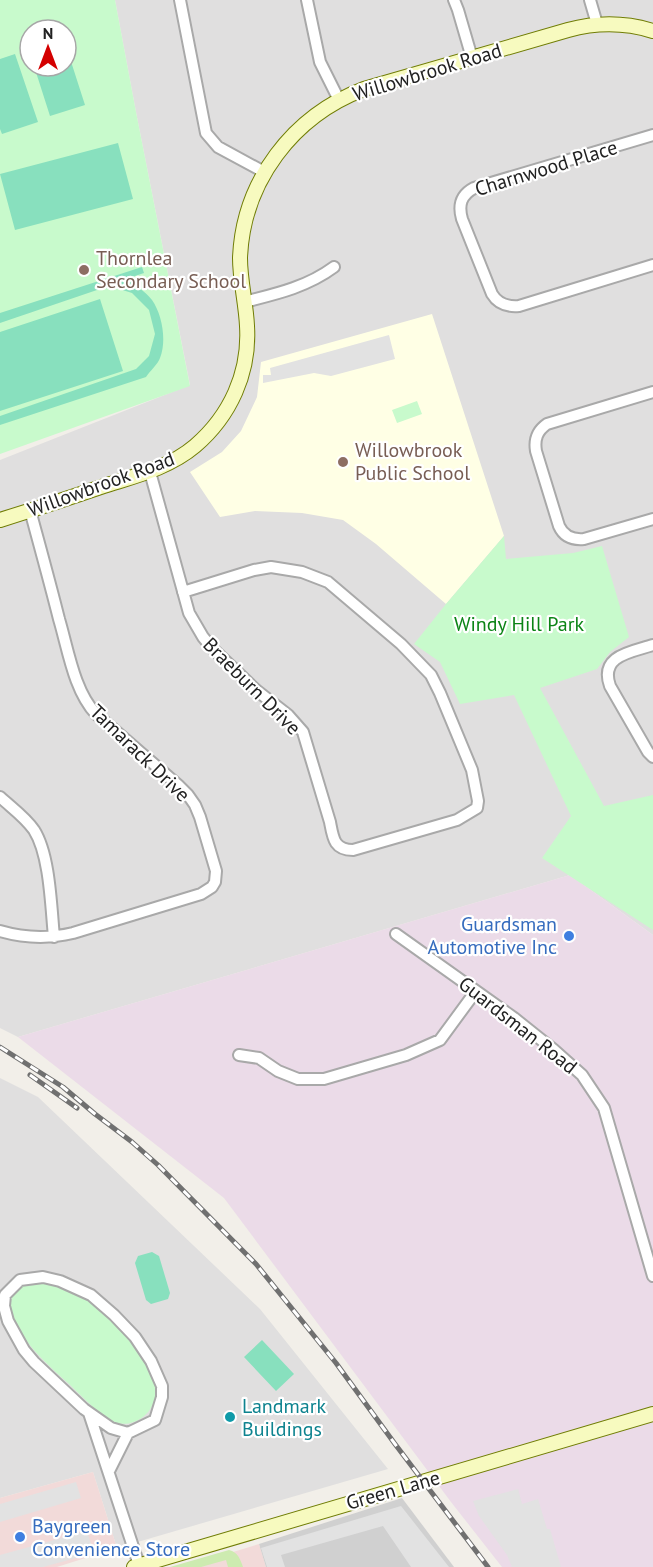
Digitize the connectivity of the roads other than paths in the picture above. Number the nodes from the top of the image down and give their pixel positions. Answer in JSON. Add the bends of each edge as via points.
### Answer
{"nodes":[{"id":1,"x":180,"y":0,"type":"edge"},
{"id":2,"x":308,"y":0,"type":"edge"},
{"id":3,"x":454,"y":0,"type":"edge"},
{"id":4,"x":590,"y":0,"type":"edge"},
{"id":5,"x":597,"y":24,"type":"junction"},
{"id":6,"x":653,"y":31,"type":"edge"},
{"id":7,"x":472,"y":58,"type":"junction"},
{"id":8,"x":339,"y":100,"type":"junction"},
{"id":9,"x":653,"y":135,"type":"edge"},
{"id":10,"x":264,"y":172,"type":"junction"},
{"id":11,"x":653,"y":265,"type":"edge"},
{"id":12,"x":334,"y":267,"type":"dead end"},
{"id":13,"x":244,"y":302,"type":"junction"},
{"id":14,"x":653,"y":392,"type":"edge"},
{"id":15,"x":150,"y":472,"type":"junction"},
{"id":16,"x":30,"y":510,"type":"junction"},
{"id":17,"x":653,"y":519,"type":"edge"},
{"id":18,"x":0,"y":520,"type":"edge"},
{"id":19,"x":183,"y":592,"type":"junction"},
{"id":20,"x":653,"y":645,"type":"edge"},
{"id":21,"x":653,"y":757,"type":"edge"},
{"id":22,"x":0,"y":798,"type":"edge"},
{"id":23,"x":0,"y":931,"type":"edge"},
{"id":24,"x":396,"y":934,"type":"dead end"},
{"id":25,"x":54,"y":937,"type":"junction"},
{"id":26,"x":476,"y":990,"type":"junction"},
{"id":27,"x":239,"y":1056,"type":"dead end"},
{"id":28,"x":653,"y":1276,"type":"edge"},
{"id":29,"x":3,"y":1297,"type":"edge"},
{"id":30,"x":4,"y":1319,"type":"edge"},
{"id":31,"x":89,"y":1413,"type":"junction"},
{"id":32,"x":653,"y":1414,"type":"edge"},
{"id":33,"x":128,"y":1432,"type":"junction"},
{"id":34,"x":108,"y":1467,"type":"junction"},
{"id":35,"x":137,"y":1566,"type":"edge"}],
"edges":[{"from":1,"to":10,"type":"street","via":[[206,133],[218,147]]},
{"from":2,"to":8,"type":"street","via":[[318,57]]},
{"from":3,"to":7,"type":"street"},
{"from":4,"to":5,"type":"street"},
{"from":5,"to":6,"type":"street","name":"Willowbrook Road","via":[[630,25]]},
{"from":5,"to":7,"type":"street","name":"Willowbrook Road"},
{"from":7,"to":8,"type":"street","name":"Willowbrook Road","via":[[376,85]]},
{"from":8,"to":10,"type":"street","name":"Willowbrook Road","via":[[300,128]]},
{"from":9,"to":11,"type":"street","name":"Charnwood Place","via":[[474,188],[465,194],[460,209],[492,294],[508,306]]},
{"from":10,"to":13,"type":"street","name":"Willowbrook Road","via":[[243,229],[240,277]]},
{"from":12,"to":13,"type":"street","via":[[292,290]]},
{"from":13,"to":15,"type":"street","name":"Willowbrook Road","via":[[245,360],[230,405],[194,447]]},
{"from":14,"to":17,"type":"street","via":[[548,424],[535,442],[565,535],[584,540]]},
{"from":15,"to":16,"type":"street","name":"Willowbrook Road"},
{"from":15,"to":19,"type":"street","name":"Braeburn Drive"},
{"from":16,"to":18,"type":"street","name":"Willowbrook Road"},
{"from":16,"to":25,"type":"street","name":"Tamarack Drive","via":[[82,694],[96,714],[192,799],[216,871],[212,887],[201,894]]},
{"from":19,"to":19,"type":"street","name":"Braeburn Drive","via":[[189,613],[212,648],[303,732],[333,836],[342,848],[353,850],[457,820],[477,808],[472,770],[430,675],[328,582],[302,572],[271,567]]},
{"from":20,"to":21,"type":"street","via":[[618,657],[609,666],[608,677]]},
{"from":22,"to":25,"type":"street","via":[[29,824],[41,844]]},
{"from":23,"to":25,"type":"street","name":"Tamarack Drive","via":[[26,937]]},
{"from":24,"to":26,"type":"street","name":"Guardsman Road"},
{"from":26,"to":27,"type":"street","via":[[440,1040],[406,1055],[324,1080],[298,1079],[259,1058]]},
{"from":26,"to":28,"type":"street","name":"Guardsman Road","via":[[573,1066],[604,1108]]},
{"from":29,"to":30,"type":"street"},
{"from":29,"to":33,"type":"street","via":[[20,1280],[43,1277],[60,1281],[91,1295],[135,1337],[151,1361],[162,1386],[162,1397],[155,1420]]},
{"from":30,"to":31,"type":"street","via":[[34,1362]]},
{"from":31,"to":33,"type":"street","via":[[111,1428]]},
{"from":31,"to":34,"type":"street"},
{"from":32,"to":35,"type":"street","name":"Green Lane"},
{"from":33,"to":34,"type":"street"},
{"from":34,"to":35,"type":"street"}]}
